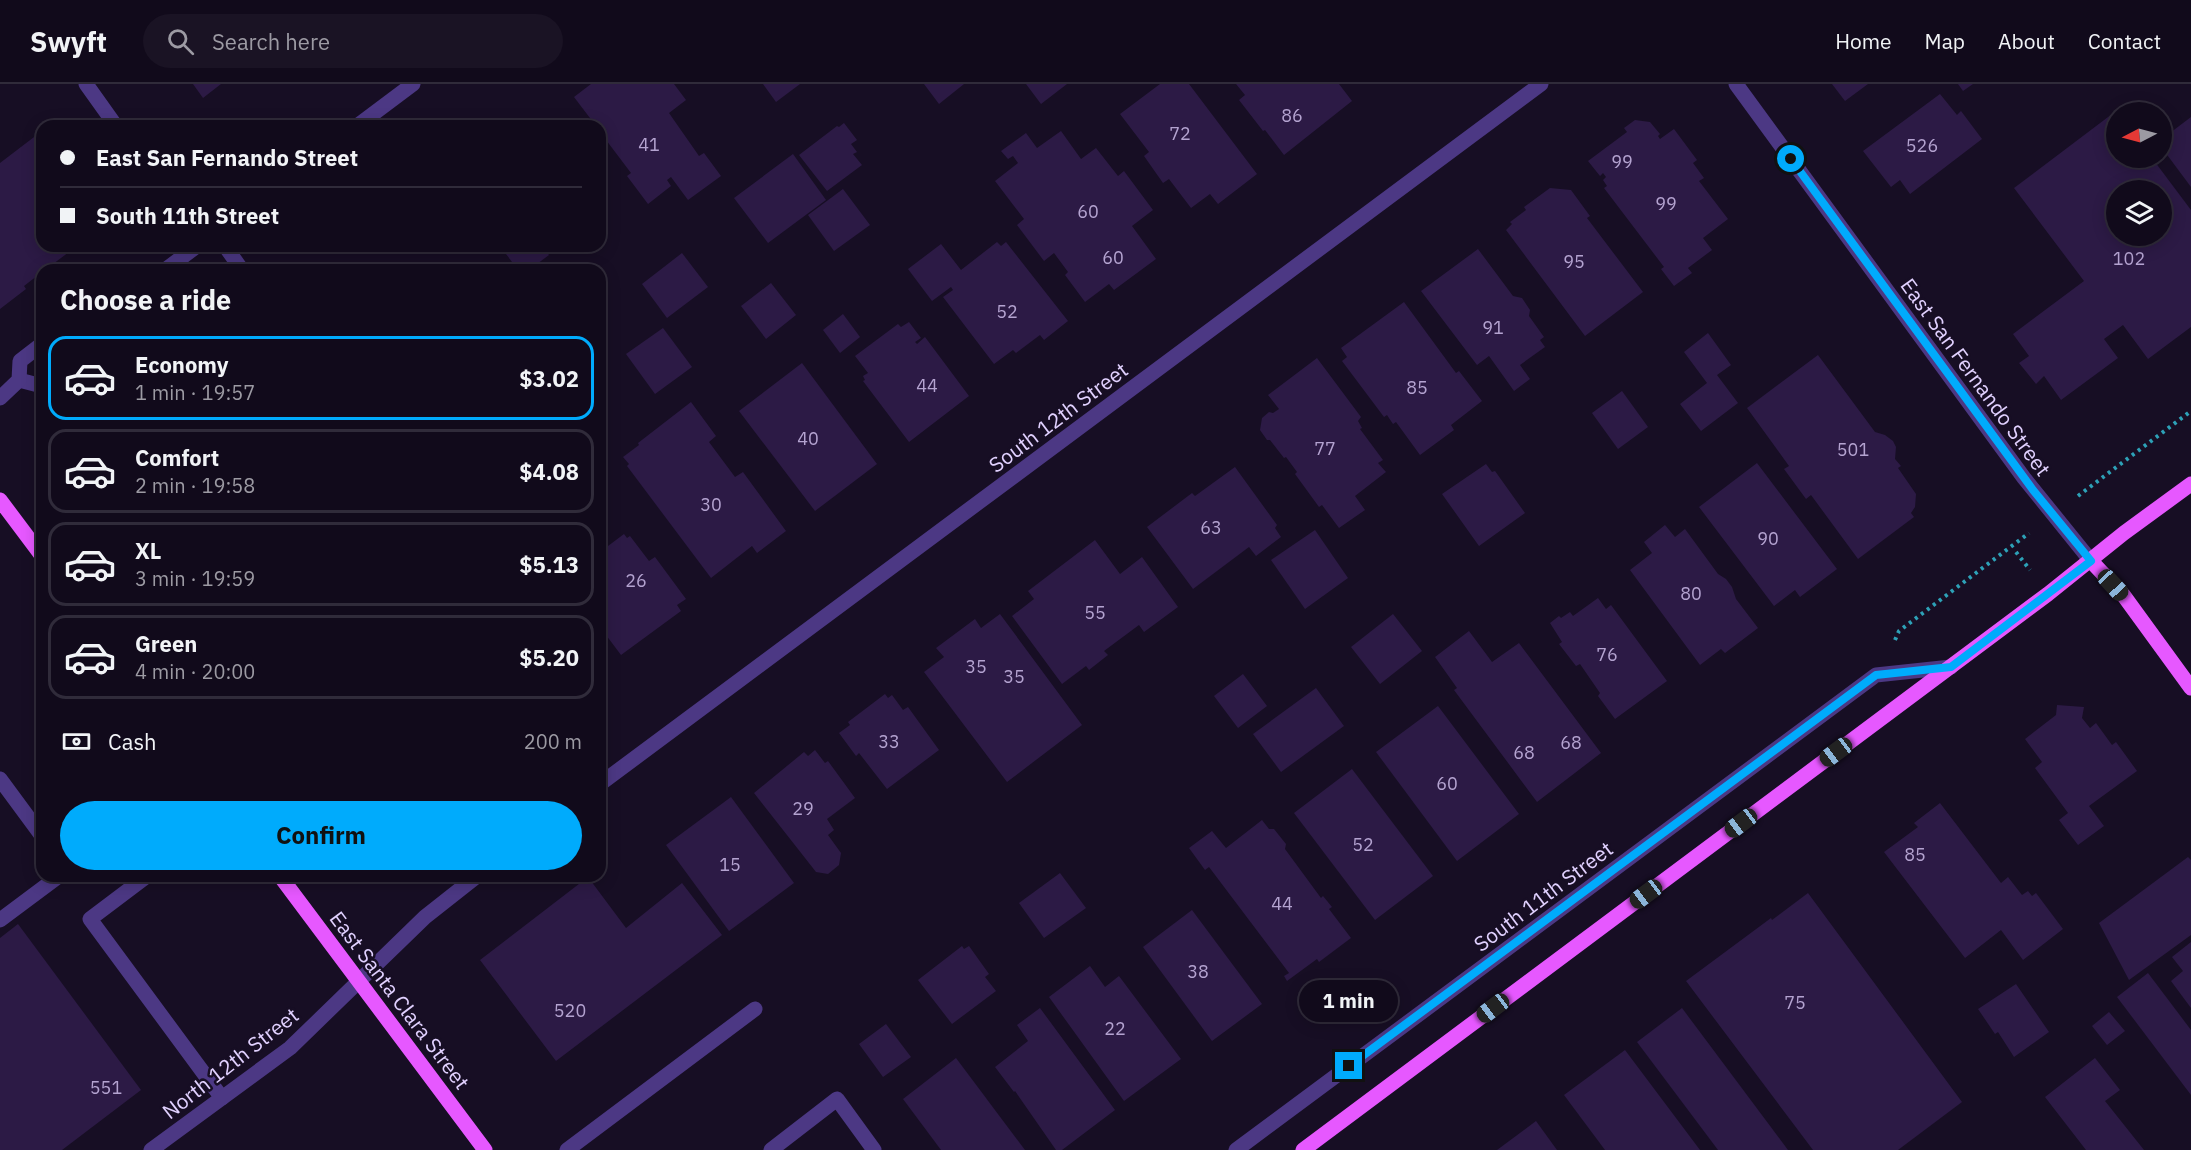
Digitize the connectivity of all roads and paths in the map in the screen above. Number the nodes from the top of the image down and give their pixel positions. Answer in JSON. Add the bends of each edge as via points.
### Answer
{"nodes":[{"id":1,"x":86,"y":84,"type":"edge"},
{"id":2,"x":413,"y":84,"type":"edge"},
{"id":3,"x":1540,"y":84,"type":"edge"},
{"id":4,"x":1736,"y":84,"type":"edge"},
{"id":5,"x":112,"y":120,"type":"edge"},
{"id":6,"x":365,"y":120,"type":"edge"},
{"id":7,"x":189,"y":252,"type":"edge"},
{"id":8,"x":173,"y":264,"type":"edge"},
{"id":9,"x":36,"y":349,"type":"edge"},
{"id":10,"x":19,"y":380,"type":"junction"},
{"id":11,"x":36,"y":384,"type":"edge"},
{"id":12,"x":0,"y":398,"type":"edge"},
{"id":13,"x":2191,"y":411,"type":"edge"},
{"id":14,"x":2107,"y":474,"type":"dead end"},
{"id":15,"x":2191,"y":484,"type":"edge"},
{"id":16,"x":0,"y":500,"type":"edge"},
{"id":17,"x":36,"y":548,"type":"edge"},
{"id":18,"x":2016,"y":552,"type":"dead end"},
{"id":19,"x":1997,"y":558,"type":"dead end"},
{"id":20,"x":2091,"y":561,"type":"junction"},
{"id":21,"x":2030,"y":570,"type":"dead end"},
{"id":22,"x":1951,"y":667,"type":"junction"},
{"id":23,"x":1876,"y":675,"type":"junction"},
{"id":24,"x":2191,"y":687,"type":"edge"},
{"id":25,"x":606,"y":775,"type":"edge"},
{"id":26,"x":0,"y":780,"type":"edge"},
{"id":27,"x":36,"y":828,"type":"edge"},
{"id":28,"x":51,"y":882,"type":"edge"},
{"id":29,"x":139,"y":882,"type":"edge"},
{"id":30,"x":285,"y":882,"type":"edge"},
{"id":31,"x":469,"y":882,"type":"edge"},
{"id":32,"x":0,"y":920,"type":"edge"},
{"id":33,"x":359,"y":981,"type":"junction"},
{"id":34,"x":755,"y":1008,"type":"dead end"},
{"id":35,"x":222,"y":1098,"type":"junction"},
{"id":36,"x":151,"y":1150,"type":"edge"},
{"id":37,"x":485,"y":1150,"type":"edge"},
{"id":38,"x":567,"y":1150,"type":"edge"},
{"id":39,"x":771,"y":1150,"type":"edge"},
{"id":40,"x":874,"y":1150,"type":"edge"},
{"id":41,"x":1236,"y":1150,"type":"edge"},
{"id":42,"x":1303,"y":1150,"type":"edge"}],
"edges":[{"from":1,"to":5,"type":"street"},
{"from":2,"to":6,"type":"street"},
{"from":3,"to":25,"type":"street","name":"South 12th Street"},
{"from":4,"to":20,"type":"street","name":"East San Fernando Street","via":[[2030,486]]},
{"from":7,"to":8,"type":"street"},
{"from":9,"to":10,"type":"street","via":[[20,361]]},
{"from":10,"to":11,"type":"street"},
{"from":10,"to":12,"type":"street"},
{"from":13,"to":14,"type":"path"},
{"from":15,"to":20,"type":"main road"},
{"from":16,"to":17,"type":"main road"},
{"from":18,"to":21,"type":"path"},
{"from":19,"to":23,"type":"path","via":[[1899,631]]},
{"from":20,"to":22,"type":"main road"},
{"from":20,"to":24,"type":"main road","name":"East San Fernando Street","via":[[2124,596]]},
{"from":22,"to":23,"type":"street"},
{"from":22,"to":42,"type":"main road"},
{"from":23,"to":41,"type":"street","name":"South 11th Street"},
{"from":26,"to":27,"type":"street"},
{"from":28,"to":32,"type":"street"},
{"from":29,"to":35,"type":"street","via":[[90,919]]},
{"from":30,"to":33,"type":"main road","name":"East Santa Clara Street"},
{"from":31,"to":33,"type":"street","via":[[425,917]]},
{"from":33,"to":35,"type":"street","name":"North 12th Street","via":[[290,1048]]},
{"from":33,"to":37,"type":"main road","name":"East Santa Clara Street"},
{"from":34,"to":38,"type":"street"},
{"from":35,"to":36,"type":"street","name":"North 12th Street"},
{"from":39,"to":40,"type":"street","via":[[837,1099]]}]}
